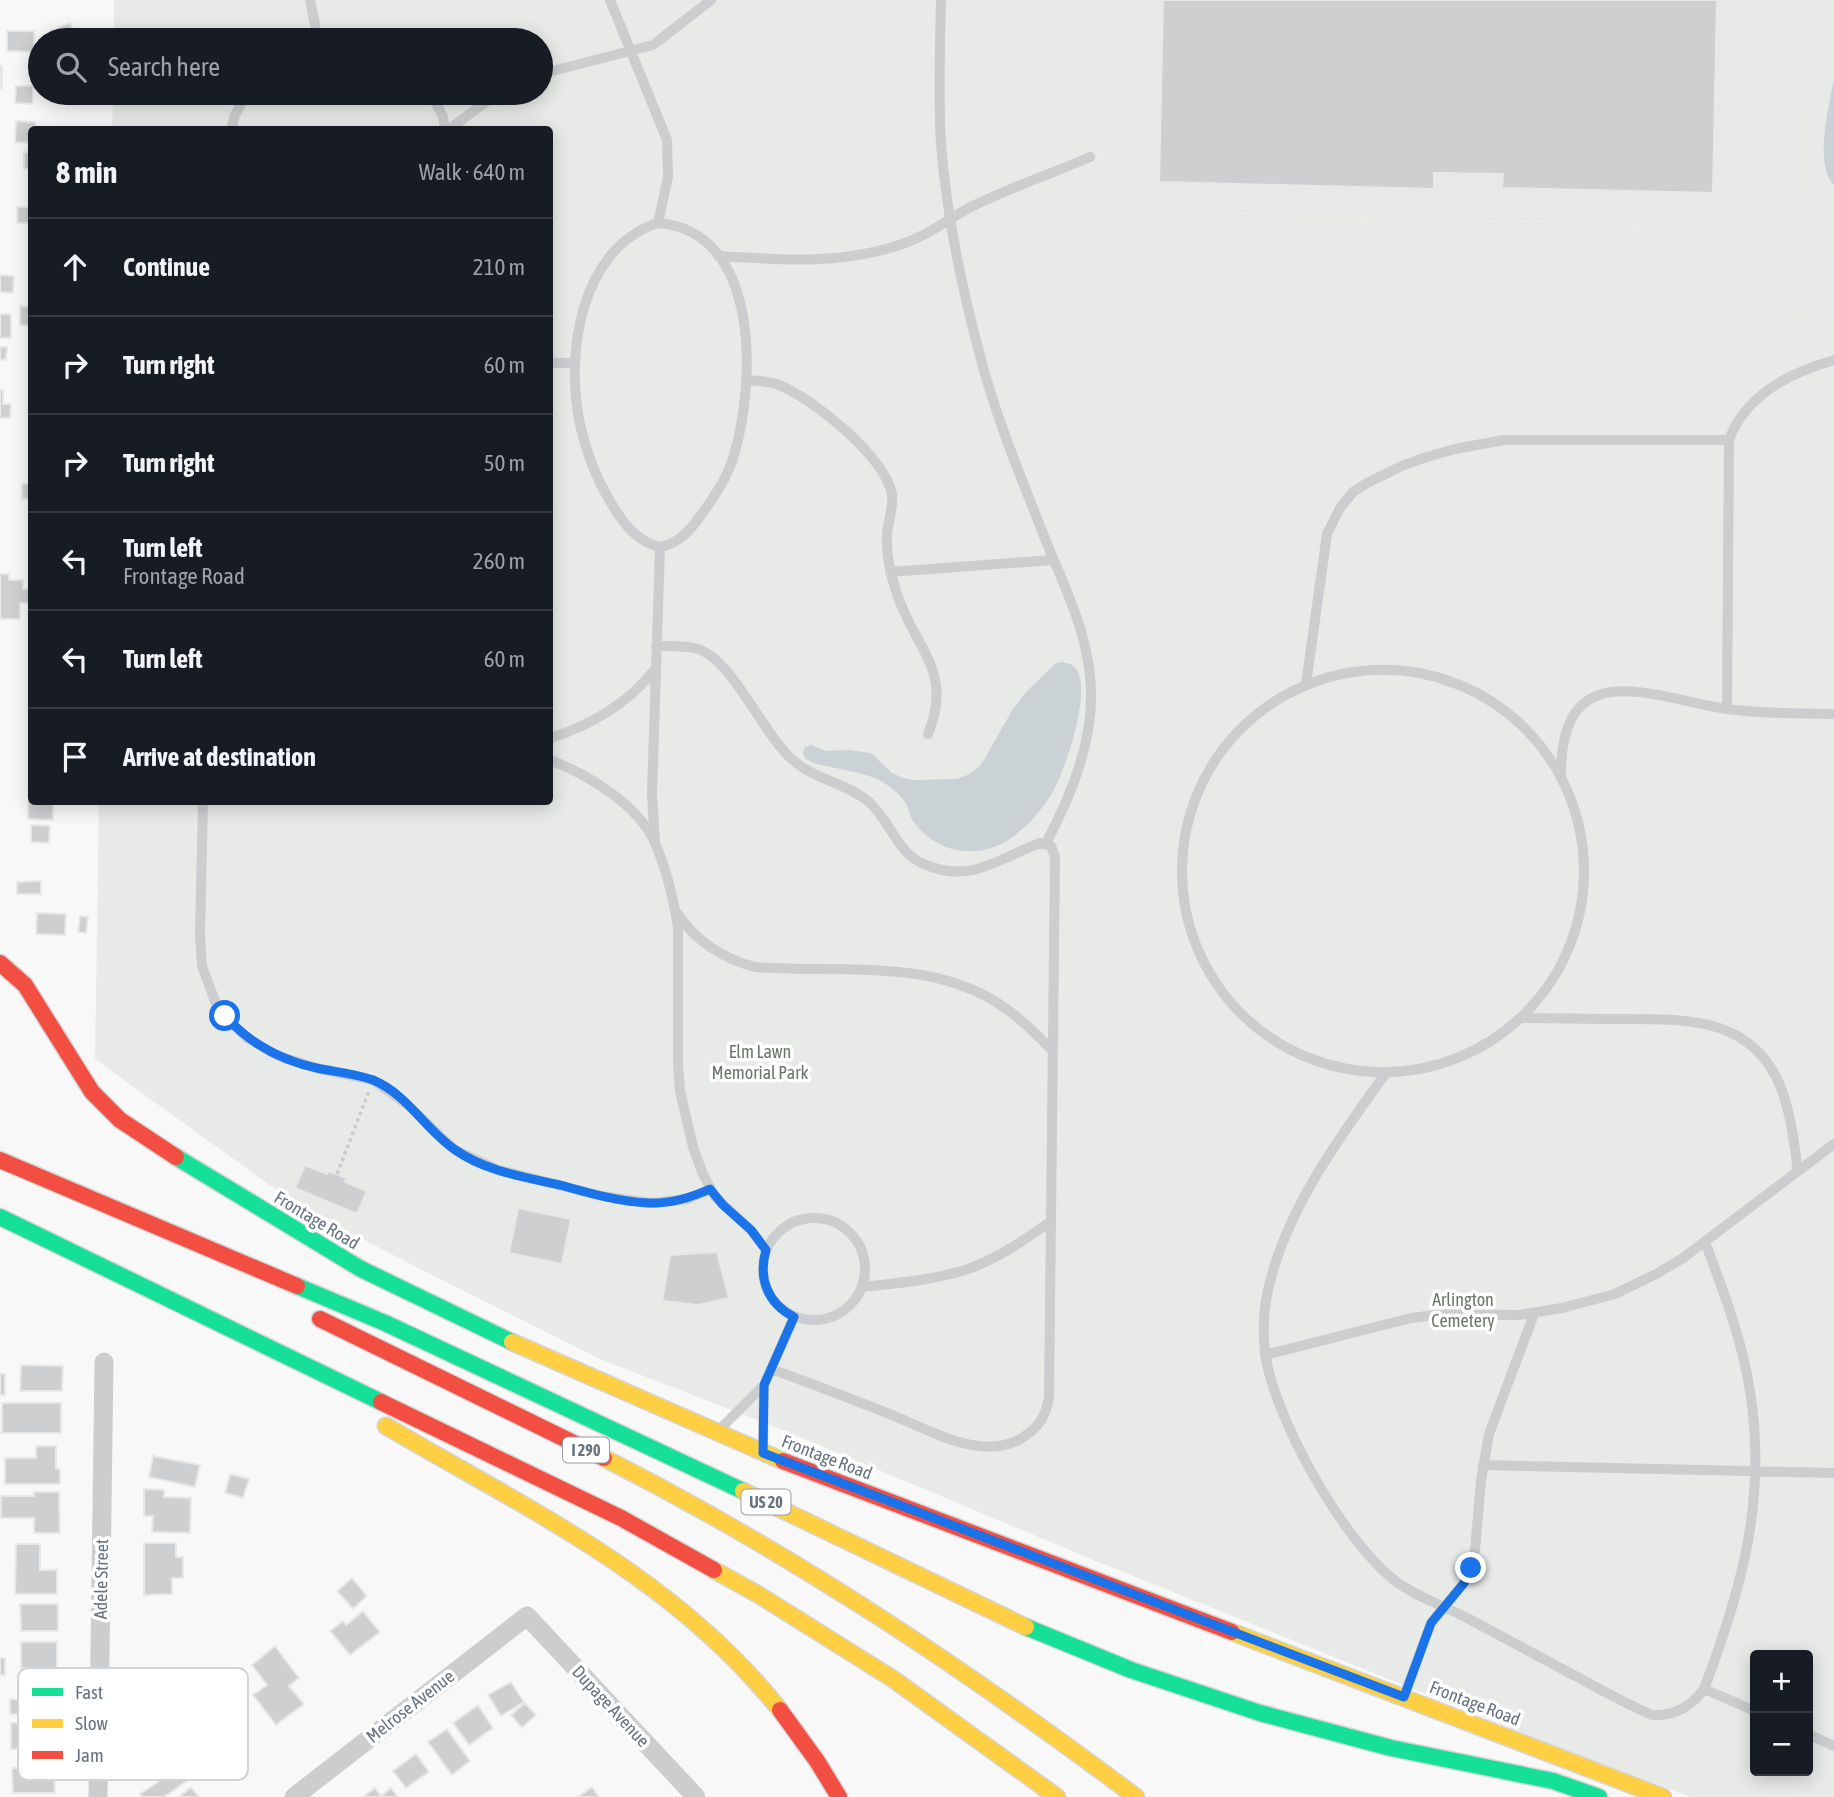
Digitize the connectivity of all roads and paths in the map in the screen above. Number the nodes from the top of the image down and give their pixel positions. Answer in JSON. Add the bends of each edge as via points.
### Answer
{"nodes":[{"id":1,"x":310,"y":0,"type":"edge"},
{"id":2,"x":610,"y":0,"type":"edge"},
{"id":3,"x":711,"y":0,"type":"edge"},
{"id":4,"x":941,"y":0,"type":"edge"},
{"id":5,"x":316,"y":28,"type":"edge"},
{"id":6,"x":630,"y":52,"type":"junction"},
{"id":7,"x":553,"y":71,"type":"edge"},
{"id":8,"x":240,"y":105,"type":"edge"},
{"id":9,"x":437,"y":105,"type":"edge"},
{"id":10,"x":481,"y":105,"type":"edge"},
{"id":11,"x":232,"y":126,"type":"edge"},
{"id":12,"x":446,"y":126,"type":"edge"},
{"id":13,"x":453,"y":126,"type":"edge"},
{"id":14,"x":1090,"y":157,"type":"dead end"},
{"id":15,"x":951,"y":219,"type":"junction"},
{"id":16,"x":658,"y":223,"type":"junction"},
{"id":17,"x":718,"y":256,"type":"junction"},
{"id":18,"x":1834,"y":360,"type":"edge"},
{"id":19,"x":553,"y":363,"type":"edge"},
{"id":20,"x":575,"y":363,"type":"junction"},
{"id":21,"x":747,"y":380,"type":"junction"},
{"id":22,"x":1730,"y":440,"type":"junction"},
{"id":23,"x":660,"y":547,"type":"junction"},
{"id":24,"x":1053,"y":560,"type":"junction"},
{"id":25,"x":890,"y":572,"type":"junction"},
{"id":26,"x":656,"y":646,"type":"junction"},
{"id":27,"x":655,"y":669,"type":"junction"},
{"id":28,"x":1306,"y":684,"type":"junction"},
{"id":29,"x":1727,"y":709,"type":"junction"},
{"id":30,"x":1834,"y":714,"type":"edge"},
{"id":31,"x":928,"y":734,"type":"dead end"},
{"id":32,"x":553,"y":737,"type":"edge"},
{"id":33,"x":553,"y":761,"type":"edge"},
{"id":34,"x":1561,"y":774,"type":"junction"},
{"id":35,"x":203,"y":805,"type":"edge"},
{"id":36,"x":655,"y":842,"type":"junction"},
{"id":37,"x":1046,"y":843,"type":"junction"},
{"id":38,"x":675,"y":911,"type":"junction"},
{"id":39,"x":0,"y":963,"type":"edge"},
{"id":40,"x":1522,"y":1018,"type":"junction"},
{"id":41,"x":1053,"y":1051,"type":"junction"},
{"id":42,"x":1386,"y":1073,"type":"junction"},
{"id":43,"x":373,"y":1080,"type":"junction"},
{"id":44,"x":1834,"y":1144,"type":"edge"},
{"id":45,"x":0,"y":1163,"type":"edge"},
{"id":46,"x":1798,"y":1171,"type":"junction"},
{"id":47,"x":337,"y":1174,"type":"dead end"},
{"id":48,"x":710,"y":1189,"type":"junction"},
{"id":49,"x":0,"y":1217,"type":"edge"},
{"id":50,"x":1051,"y":1221,"type":"junction"},
{"id":51,"x":1705,"y":1242,"type":"junction"},
{"id":52,"x":766,"y":1250,"type":"junction"},
{"id":53,"x":210,"y":1266,"type":"dead end"},
{"id":54,"x":862,"y":1287,"type":"junction"},
{"id":55,"x":308,"y":1314,"type":"dead end"},
{"id":56,"x":1534,"y":1314,"type":"junction"},
{"id":57,"x":794,"y":1317,"type":"junction"},
{"id":58,"x":209,"y":1320,"type":"junction"},
{"id":59,"x":1265,"y":1355,"type":"junction"},
{"id":60,"x":104,"y":1362,"type":"dead end"},
{"id":61,"x":771,"y":1369,"type":"junction"},
{"id":62,"x":764,"y":1385,"type":"junction"},
{"id":63,"x":353,"y":1406,"type":"dead end"},
{"id":64,"x":376,"y":1420,"type":"dead end"},
{"id":65,"x":716,"y":1433,"type":"junction"},
{"id":66,"x":763,"y":1453,"type":"junction"},
{"id":67,"x":1483,"y":1465,"type":"junction"},
{"id":68,"x":1755,"y":1471,"type":"junction"},
{"id":69,"x":1834,"y":1472,"type":"edge"},
{"id":70,"x":1444,"y":1606,"type":"junction"},
{"id":71,"x":527,"y":1616,"type":"joint"},
{"id":72,"x":100,"y":1668,"type":"edge"},
{"id":73,"x":1704,"y":1689,"type":"junction"},
{"id":74,"x":1404,"y":1697,"type":"junction"},
{"id":75,"x":1750,"y":1710,"type":"edge"},
{"id":76,"x":1813,"y":1736,"type":"edge"},
{"id":77,"x":1834,"y":1746,"type":"edge"},
{"id":78,"x":1553,"y":1781,"type":"junction"},
{"id":79,"x":293,"y":1797,"type":"edge"},
{"id":80,"x":696,"y":1797,"type":"edge"},
{"id":81,"x":839,"y":1797,"type":"edge"},
{"id":82,"x":1057,"y":1797,"type":"edge"},
{"id":83,"x":1136,"y":1797,"type":"edge"},
{"id":84,"x":1589,"y":1797,"type":"edge"},
{"id":85,"x":1599,"y":1797,"type":"edge"},
{"id":86,"x":1663,"y":1797,"type":"edge"}],
"edges":[{"from":1,"to":5,"type":"lane"},
{"from":2,"to":6,"type":"lane"},
{"from":3,"to":6,"type":"lane","via":[[653,45]]},
{"from":4,"to":15,"type":"lane","via":[[939,114]]},
{"from":6,"to":7,"type":"lane"},
{"from":6,"to":16,"type":"lane","via":[[667,140],[668,177]]},
{"from":8,"to":11,"type":"lane"},
{"from":9,"to":12,"type":"lane"},
{"from":10,"to":13,"type":"lane"},
{"from":14,"to":15,"type":"lane"},
{"from":15,"to":17,"type":"lane","via":[[905,244],[833,259]]},
{"from":15,"to":24,"type":"lane","via":[[966,303],[989,390]]},
{"from":16,"to":17,"type":"lane","via":[[704,241]]},
{"from":16,"to":20,"type":"lane","via":[[626,240],[604,265],[583,314]]},
{"from":17,"to":21,"type":"lane","via":[[741,304]]},
{"from":18,"to":22,"type":"lane","via":[[1798,373],[1765,393],[1740,416]]},
{"from":19,"to":20,"type":"lane"},
{"from":20,"to":23,"type":"lane","via":[[579,421],[597,478],[638,538]]},
{"from":21,"to":23,"type":"lane","via":[[740,431],[722,485],[691,529]]},
{"from":21,"to":25,"type":"lane","via":[[779,385],[812,405],[853,436],[883,472],[892,497],[887,536]]},
{"from":22,"to":28,"type":"lane","via":[[1504,440],[1427,457],[1367,483],[1340,508],[1327,534]]},
{"from":22,"to":29,"type":"lane"},
{"from":23,"to":26,"type":"lane"},
{"from":24,"to":25,"type":"lane"},
{"from":24,"to":37,"type":"lane","via":[[1084,639],[1091,698],[1075,783]]},
{"from":25,"to":31,"type":"lane","via":[[936,681],[938,697]]},
{"from":26,"to":27,"type":"lane"},
{"from":26,"to":37,"type":"lane","via":[[685,646],[708,653],[728,673],[784,752],[806,770],[864,798],[904,849],[923,864],[947,872],[978,870]]},
{"from":27,"to":32,"type":"lane","via":[[644,684],[608,712]]},
{"from":27,"to":36,"type":"lane"},
{"from":28,"to":34,"type":"lane","via":[[1346,672],[1391,669],[1434,675],[1472,690],[1506,711],[1536,738]]},
{"from":28,"to":42,"type":"lane","via":[[1267,705],[1236,732],[1196,795],[1184,836],[1181,882],[1189,930],[1211,977],[1240,1013],[1273,1039],[1307,1057]]},
{"from":29,"to":30,"type":"lane"},
{"from":29,"to":34,"type":"lane","via":[[1636,691],[1601,693],[1583,703],[1572,720]]},
{"from":33,"to":36,"type":"lane","via":[[605,788],[639,819]]},
{"from":34,"to":40,"type":"lane","via":[[1577,813],[1585,856],[1583,899],[1573,939],[1556,974]]},
{"from":35,"to":43,"type":"lane","via":[[200,951],[216,1004],[247,1038],[278,1056]]},
{"from":36,"to":38,"type":"lane"},
{"from":37,"to":41,"type":"lane","via":[[1055,857]]},
{"from":38,"to":41,"type":"lane","via":[[701,940],[745,965],[780,970],[868,969],[959,984],[1004,1007]]},
{"from":38,"to":48,"type":"lane","via":[[680,1091],[693,1147]]},
{"from":39,"to":65,"type":"main road","name":"Frontage Road","via":[[25,985],[92,1092],[148,1140],[361,1269],[536,1354]]},
{"from":40,"to":42,"type":"lane","via":[[1471,1052],[1435,1065]]},
{"from":40,"to":46,"type":"lane","via":[[1694,1021],[1747,1040],[1780,1086]]},
{"from":41,"to":50,"type":"lane"},
{"from":42,"to":59,"type":"lane","via":[[1324,1163],[1282,1248],[1267,1295]]},
{"from":43,"to":47,"type":"path"},
{"from":43,"to":48,"type":"lane","via":[[410,1106],[455,1150],[499,1170],[650,1203],[688,1199]]},
{"from":44,"to":46,"type":"lane"},
{"from":45,"to":53,"type":"main road"},
{"from":45,"to":78,"type":"main road","number":"US 20","via":[[385,1323],[1046,1637],[1119,1667],[1307,1728]]},
{"from":46,"to":51,"type":"lane"},
{"from":48,"to":52,"type":"lane"},
{"from":49,"to":58,"type":"main road","number":"I 290"},
{"from":50,"to":54,"type":"lane","via":[[971,1268]]},
{"from":50,"to":61,"type":"lane","via":[[1049,1397],[1041,1422],[1021,1439],[992,1446],[964,1443]]},
{"from":51,"to":56,"type":"lane","via":[[1634,1286]]},
{"from":51,"to":68,"type":"lane","via":[[1728,1304],[1750,1390]]},
{"from":52,"to":54,"type":"lane","via":[[776,1234],[794,1222],[816,1218],[837,1223],[853,1236],[863,1255]]},
{"from":52,"to":57,"type":"lane","via":[[764,1284],[778,1306]]},
{"from":54,"to":57,"type":"lane","via":[[853,1303],[836,1316],[817,1321]]},
{"from":55,"to":83,"type":"main road","number":"I 290","via":[[631,1471],[746,1534],[872,1609]]},
{"from":56,"to":59,"type":"lane","via":[[1411,1318]]},
{"from":56,"to":67,"type":"lane","via":[[1497,1409]]},
{"from":57,"to":61,"type":"lane"},
{"from":58,"to":63,"type":"main road"},
{"from":58,"to":82,"type":"main road","number":"I 290","via":[[486,1452],[759,1595],[893,1679]]},
{"from":59,"to":70,"type":"lane","via":[[1296,1440],[1357,1542],[1396,1582]]},
{"from":60,"to":72,"type":"street","name":"Adele Street"},
{"from":61,"to":62,"type":"lane"},
{"from":62,"to":65,"type":"lane"},
{"from":62,"to":66,"type":"lane"},
{"from":64,"to":81,"type":"main road","via":[[558,1524],[665,1597],[787,1716]]},
{"from":65,"to":66,"type":"main road","name":"Frontage Road"},
{"from":66,"to":74,"type":"main road","name":"Frontage Road"},
{"from":67,"to":68,"type":"lane"},
{"from":67,"to":70,"type":"lane","via":[[1471,1568]]},
{"from":68,"to":69,"type":"lane"},
{"from":68,"to":73,"type":"lane","via":[[1753,1516],[1741,1580]]},
{"from":70,"to":73,"type":"lane","via":[[1652,1716],[1677,1712]]},
{"from":70,"to":74,"type":"lane","via":[[1431,1623]]},
{"from":71,"to":79,"type":"street","name":"Melrose Avenue"},
{"from":71,"to":80,"type":"street","name":"Dupage Avenue"},
{"from":73,"to":75,"type":"lane"},
{"from":74,"to":86,"type":"main road","name":"Frontage Road"},
{"from":76,"to":77,"type":"lane"},
{"from":78,"to":84,"type":"main road"},
{"from":78,"to":85,"type":"main road","number":"US 20"}]}
